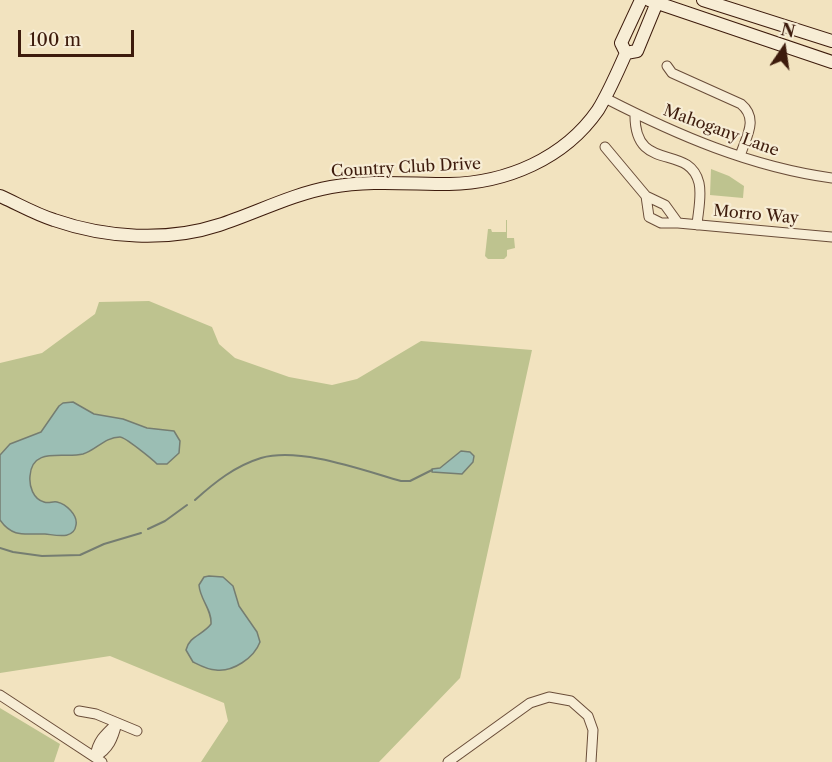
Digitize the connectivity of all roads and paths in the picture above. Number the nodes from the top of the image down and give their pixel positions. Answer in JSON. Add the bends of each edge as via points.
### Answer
{"nodes":[{"id":1,"x":641,"y":0,"type":"edge"},
{"id":2,"x":703,"y":0,"type":"edge"},
{"id":3,"x":655,"y":1,"type":"edge"},
{"id":4,"x":832,"y":42,"type":"edge"},
{"id":5,"x":626,"y":53,"type":"junction"},
{"id":6,"x":832,"y":62,"type":"edge"},
{"id":7,"x":667,"y":66,"type":"dead end"},
{"id":8,"x":605,"y":98,"type":"junction"},
{"id":9,"x":635,"y":114,"type":"junction"},
{"id":10,"x":605,"y":147,"type":"dead end"},
{"id":11,"x":740,"y":156,"type":"junction"},
{"id":12,"x":832,"y":178,"type":"edge"},
{"id":13,"x":0,"y":196,"type":"edge"},
{"id":14,"x":646,"y":196,"type":"junction"},
{"id":15,"x":678,"y":223,"type":"junction"},
{"id":16,"x":697,"y":225,"type":"junction"},
{"id":17,"x":832,"y":237,"type":"edge"},
{"id":18,"x":0,"y":695,"type":"edge"},
{"id":19,"x":79,"y":711,"type":"dead end"},
{"id":20,"x":117,"y":723,"type":"junction"},
{"id":21,"x":137,"y":731,"type":"dead end"},
{"id":22,"x":98,"y":760,"type":"edge"},
{"id":23,"x":448,"y":762,"type":"edge"},
{"id":24,"x":591,"y":762,"type":"edge"}],
"edges":[{"from":1,"to":5,"type":"street","via":[[621,43]]},
{"from":2,"to":4,"type":"street"},
{"from":3,"to":5,"type":"street","via":[[636,51]]},
{"from":3,"to":6,"type":"street"},
{"from":5,"to":8,"type":"street","name":"Country Club Drive"},
{"from":7,"to":11,"type":"street","via":[[672,73],[747,110],[751,123]]},
{"from":8,"to":9,"type":"street","name":"Mahogany Lane"},
{"from":8,"to":13,"type":"street","name":"Country Club Drive","via":[[570,140],[512,174],[472,183],[373,183],[326,188],[193,232],[158,236],[104,232],[54,220]]},
{"from":9,"to":11,"type":"street","name":"Mahogany Lane"},
{"from":9,"to":16,"type":"street","via":[[636,134],[643,144],[655,154],[681,161],[696,175],[700,193]]},
{"from":10,"to":14,"type":"street","name":"Morro Way"},
{"from":11,"to":12,"type":"street","name":"Mahogany Lane","via":[[786,171]]},
{"from":14,"to":15,"type":"street","name":"Morro Way","via":[[665,205]]},
{"from":14,"to":15,"type":"street","name":"Morro Way","via":[[652,220]]},
{"from":15,"to":16,"type":"street","name":"Morro Way"},
{"from":16,"to":17,"type":"street","name":"Morro Way"},
{"from":18,"to":22,"type":"street"},
{"from":19,"to":20,"type":"street"},
{"from":20,"to":21,"type":"street"},
{"from":20,"to":22,"type":"street","via":[[110,744]]},
{"from":23,"to":24,"type":"street","via":[[531,703],[549,697],[571,701],[588,716],[593,730]]}]}
